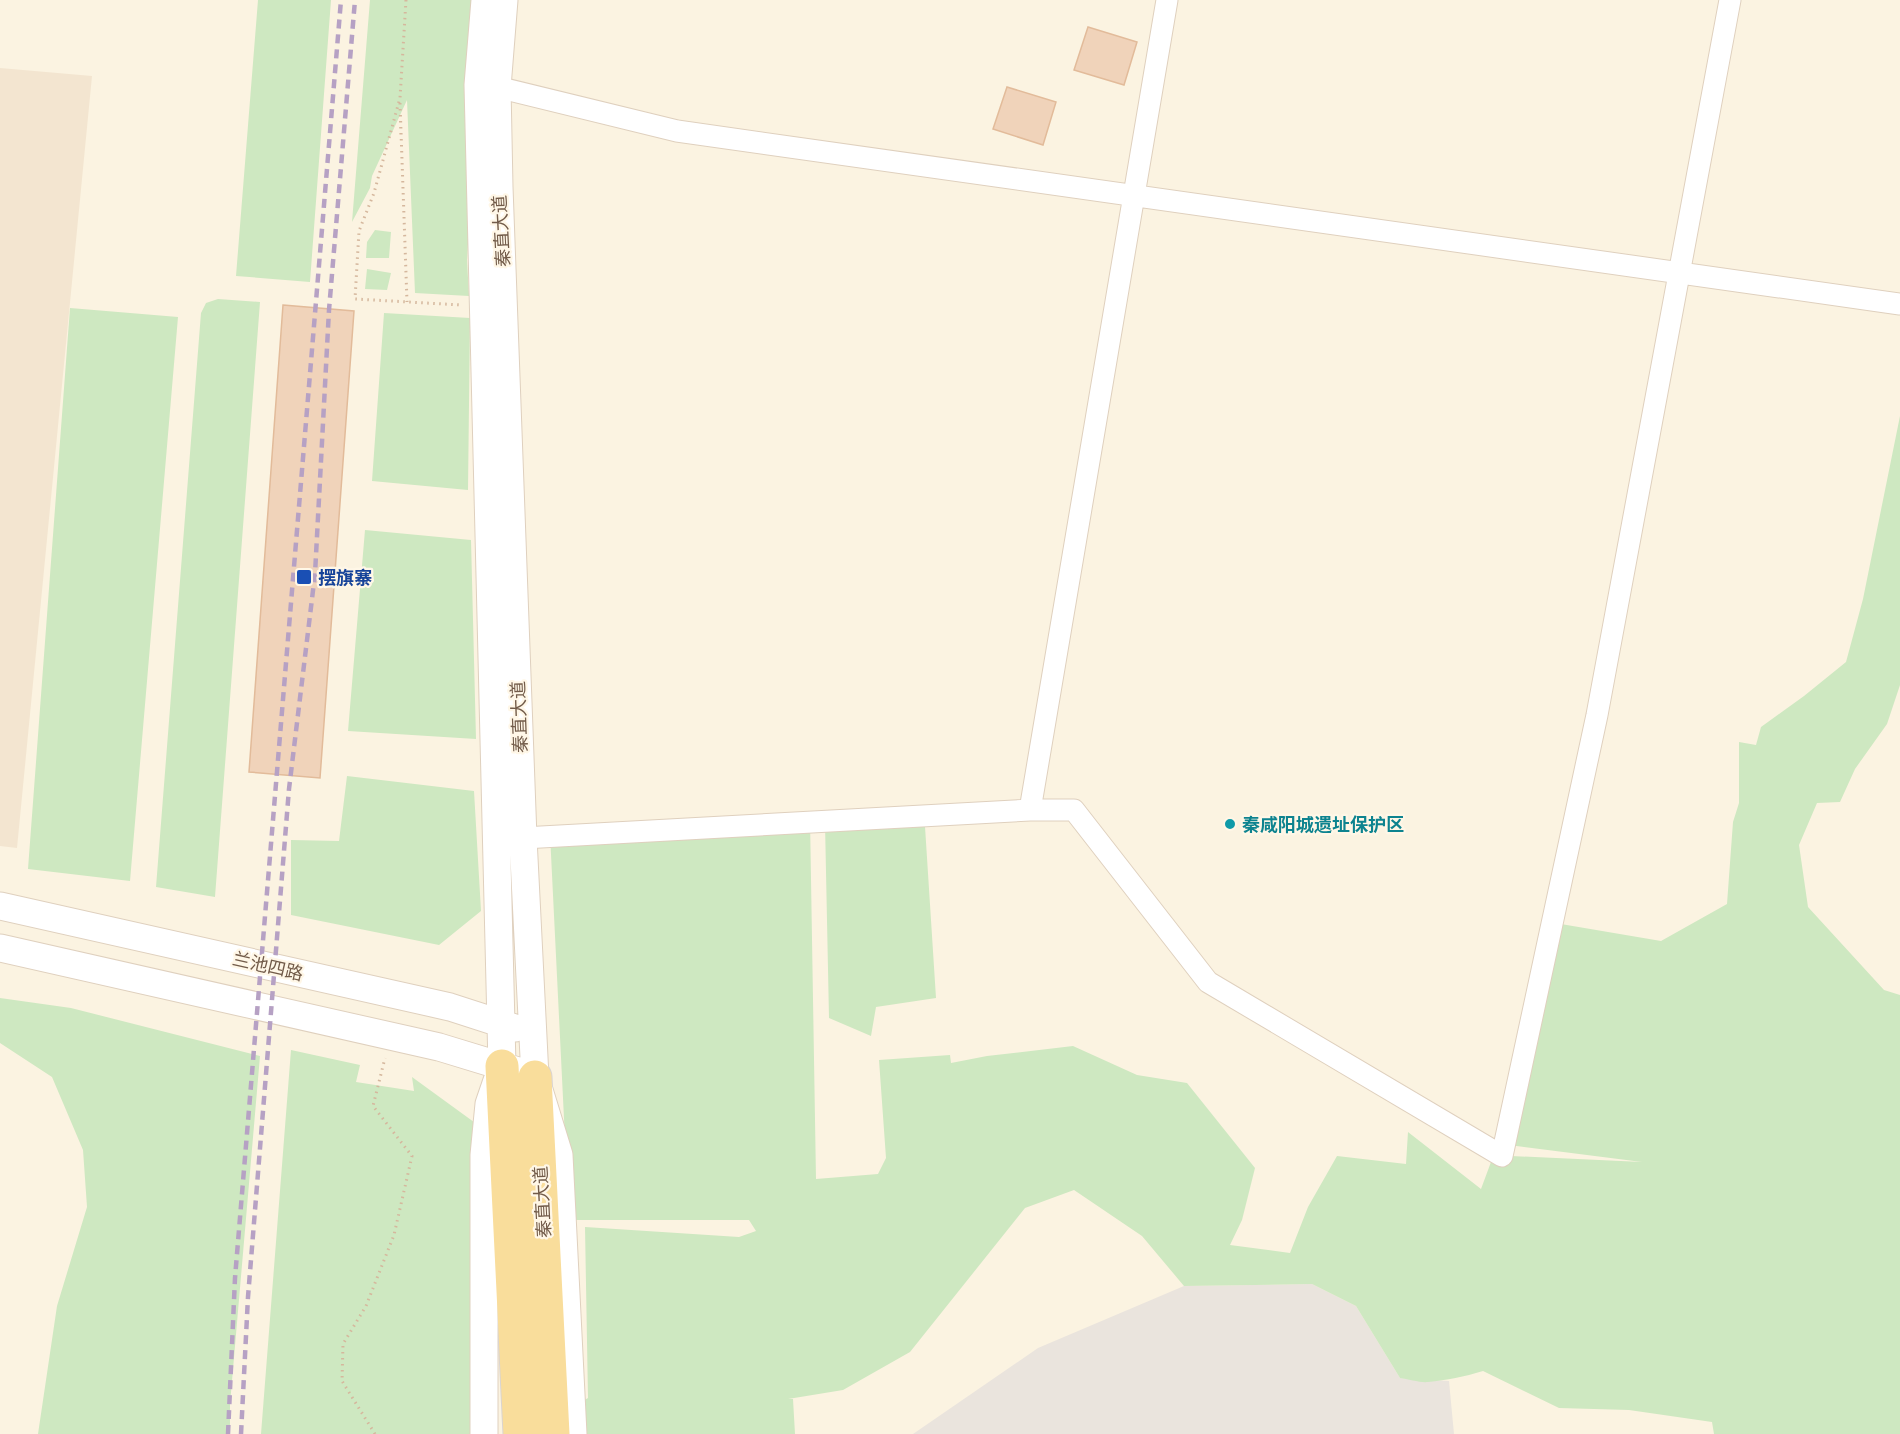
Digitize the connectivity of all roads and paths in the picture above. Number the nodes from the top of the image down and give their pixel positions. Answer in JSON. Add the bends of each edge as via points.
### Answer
{"nodes":[{"id":1,"x":406,"y":0,"type":"edge"},
{"id":2,"x":485,"y":0,"type":"edge"},
{"id":3,"x":504,"y":0,"type":"edge"},
{"id":4,"x":1167,"y":0,"type":"edge"},
{"id":5,"x":1730,"y":0,"type":"edge"},
{"id":6,"x":497,"y":87,"type":"junction"},
{"id":7,"x":400,"y":98,"type":"junction"},
{"id":8,"x":401,"y":138,"type":"dead end"},
{"id":9,"x":1134,"y":196,"type":"junction"},
{"id":10,"x":1679,"y":272,"type":"junction"},
{"id":11,"x":407,"y":302,"type":"junction"},
{"id":12,"x":1900,"y":304,"type":"edge"},
{"id":13,"x":483,"y":306,"type":"junction"},
{"id":14,"x":1030,"y":810,"type":"junction"},
{"id":15,"x":523,"y":838,"type":"junction"},
{"id":16,"x":0,"y":906,"type":"edge"},
{"id":17,"x":0,"y":948,"type":"edge"},
{"id":18,"x":500,"y":1023,"type":"junction"},
{"id":19,"x":533,"y":1034,"type":"junction"},
{"id":20,"x":390,"y":1036,"type":"junction"},
{"id":21,"x":502,"y":1066,"type":"junction"},
{"id":22,"x":535,"y":1077,"type":"junction"},
{"id":23,"x":375,"y":1434,"type":"edge"},
{"id":24,"x":484,"y":1434,"type":"edge"},
{"id":25,"x":520,"y":1434,"type":"edge"},
{"id":26,"x":553,"y":1434,"type":"edge"},
{"id":27,"x":573,"y":1434,"type":"edge"}],
"edges":[{"from":1,"to":7,"type":"path"},
{"from":2,"to":13,"type":"street","name":"秦直大道","via":[[478,85]]},
{"from":3,"to":6,"type":"street","name":"秦直大道"},
{"from":4,"to":9,"type":"street"},
{"from":5,"to":10,"type":"street"},
{"from":6,"to":9,"type":"street","via":[[677,131]]},
{"from":6,"to":15,"type":"street","name":"秦直大道"},
{"from":7,"to":8,"type":"path"},
{"from":7,"to":11,"type":"path"},
{"from":7,"to":11,"type":"path","via":[[374,193],[359,231],[355,299]]},
{"from":9,"to":10,"type":"street"},
{"from":9,"to":14,"type":"street"},
{"from":10,"to":12,"type":"street"},
{"from":10,"to":14,"type":"street","via":[[1597,715],[1502,1155],[1208,982],[1074,810]]},
{"from":11,"to":13,"type":"path"},
{"from":13,"to":18,"type":"street","name":"秦直大道"},
{"from":14,"to":15,"type":"street"},
{"from":15,"to":19,"type":"street","name":"秦直大道"},
{"from":16,"to":18,"type":"street","name":"兰池四路","via":[[450,1007]]},
{"from":17,"to":20,"type":"street"},
{"from":18,"to":19,"type":"street","name":"兰池四路"},
{"from":18,"to":21,"type":"street","name":"秦直大道"},
{"from":19,"to":22,"type":"street","name":"秦直大道"},
{"from":20,"to":21,"type":"street"},
{"from":20,"to":23,"type":"path","via":[[373,1106],[412,1156],[394,1235],[366,1306],[343,1344],[342,1381]]},
{"from":21,"to":22,"type":"street"},
{"from":21,"to":24,"type":"street","via":[[489,1104],[484,1155]]},
{"from":21,"to":25,"type":"main road","name":"秦直大道"},
{"from":22,"to":26,"type":"main road","name":"秦直大道"},
{"from":22,"to":27,"type":"street","via":[[559,1155]]}]}
